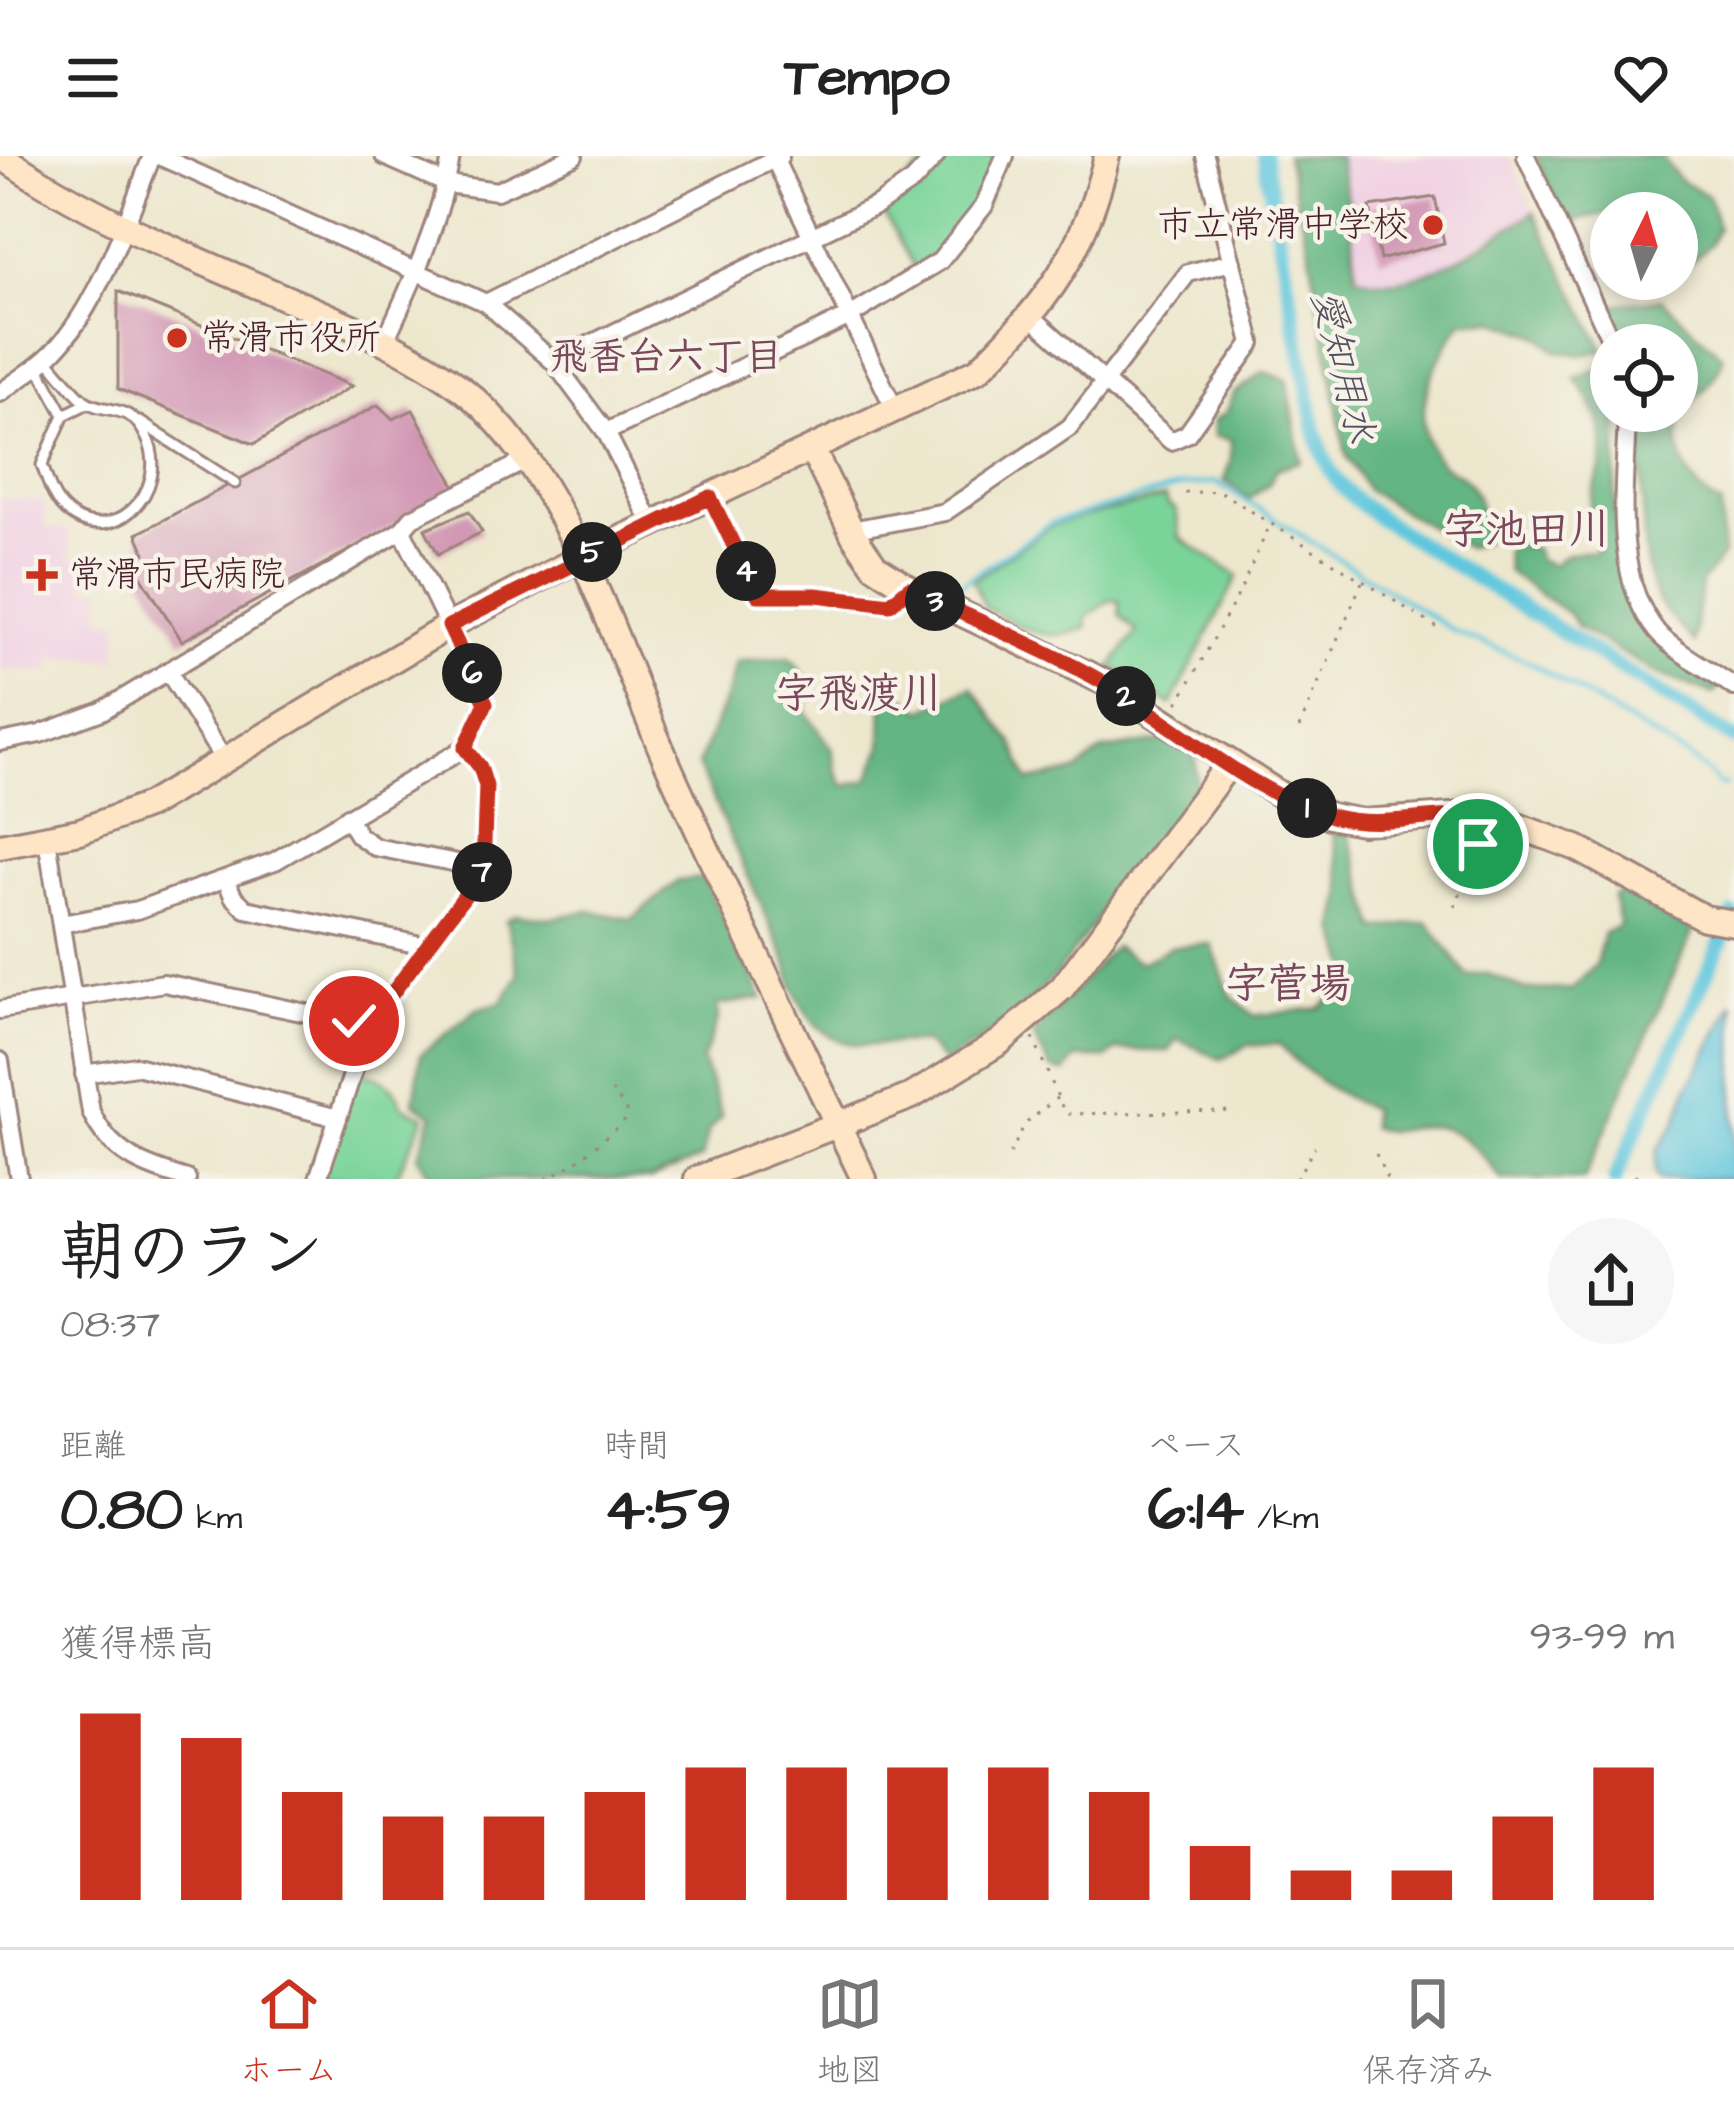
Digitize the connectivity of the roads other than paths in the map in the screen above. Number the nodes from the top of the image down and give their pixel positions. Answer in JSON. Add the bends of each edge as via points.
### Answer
{"nodes":[{"id":1,"x":2,"y":156,"type":"edge"},
{"id":2,"x":156,"y":156,"type":"edge"},
{"id":3,"x":384,"y":156,"type":"edge"},
{"id":4,"x":451,"y":156,"type":"edge"},
{"id":5,"x":574,"y":156,"type":"edge"},
{"id":6,"x":936,"y":156,"type":"edge"},
{"id":7,"x":1005,"y":156,"type":"edge"},
{"id":8,"x":1107,"y":156,"type":"edge"},
{"id":9,"x":1205,"y":156,"type":"edge"},
{"id":10,"x":1526,"y":156,"type":"edge"},
{"id":11,"x":776,"y":157,"type":"edge"},
{"id":12,"x":447,"y":184,"type":"junction"},
{"id":13,"x":124,"y":228,"type":"junction"},
{"id":14,"x":811,"y":237,"type":"junction"},
{"id":15,"x":1232,"y":262,"type":"junction"},
{"id":16,"x":417,"y":272,"type":"junction"},
{"id":17,"x":487,"y":303,"type":"junction"},
{"id":18,"x":850,"y":316,"type":"junction"},
{"id":19,"x":1031,"y":316,"type":"junction"},
{"id":20,"x":1603,"y":324,"type":"edge"},
{"id":21,"x":385,"y":341,"type":"junction"},
{"id":22,"x":41,"y":362,"type":"junction"},
{"id":23,"x":554,"y":362,"type":"junction"},
{"id":24,"x":1105,"y":382,"type":"junction"},
{"id":25,"x":0,"y":393,"type":"edge"},
{"id":26,"x":88,"y":403,"type":"junction"},
{"id":27,"x":894,"y":408,"type":"junction"},
{"id":28,"x":121,"y":409,"type":"junction"},
{"id":29,"x":64,"y":415,"type":"junction"},
{"id":30,"x":606,"y":432,"type":"junction"},
{"id":31,"x":1627,"y":432,"type":"edge"},
{"id":32,"x":812,"y":449,"type":"junction"},
{"id":33,"x":527,"y":460,"type":"junction"},
{"id":34,"x":235,"y":483,"type":"dead end"},
{"id":35,"x":710,"y":497,"type":"junction"},
{"id":36,"x":652,"y":524,"type":"junction"},
{"id":37,"x":402,"y":530,"type":"junction"},
{"id":38,"x":851,"y":530,"type":"junction"},
{"id":39,"x":580,"y":558,"type":"junction"},
{"id":40,"x":909,"y":588,"type":"junction"},
{"id":41,"x":449,"y":626,"type":"junction"},
{"id":42,"x":168,"y":671,"type":"junction"},
{"id":43,"x":1734,"y":687,"type":"edge"},
{"id":44,"x":0,"y":742,"type":"edge"},
{"id":45,"x":465,"y":748,"type":"junction"},
{"id":46,"x":224,"y":760,"type":"junction"},
{"id":47,"x":1229,"y":764,"type":"junction"},
{"id":48,"x":347,"y":818,"type":"junction"},
{"id":49,"x":47,"y":839,"type":"junction"},
{"id":50,"x":0,"y":846,"type":"edge"},
{"id":51,"x":483,"y":868,"type":"junction"},
{"id":52,"x":226,"y":879,"type":"junction"},
{"id":53,"x":1724,"y":922,"type":"edge"},
{"id":54,"x":61,"y":924,"type":"junction"},
{"id":55,"x":424,"y":950,"type":"junction"},
{"id":56,"x":73,"y":999,"type":"junction"},
{"id":57,"x":0,"y":1010,"type":"edge"},
{"id":58,"x":368,"y":1026,"type":"junction"},
{"id":59,"x":0,"y":1061,"type":"edge"},
{"id":60,"x":84,"y":1074,"type":"junction"},
{"id":61,"x":2,"y":1093,"type":"edge"},
{"id":62,"x":338,"y":1118,"type":"junction"},
{"id":63,"x":837,"y":1123,"type":"junction"},
{"id":64,"x":132,"y":1171,"type":"edge"},
{"id":65,"x":19,"y":1179,"type":"edge"},
{"id":66,"x":187,"y":1179,"type":"edge"},
{"id":67,"x":318,"y":1179,"type":"edge"},
{"id":68,"x":697,"y":1179,"type":"edge"},
{"id":69,"x":864,"y":1179,"type":"edge"}],
"edges":[{"from":1,"to":13,"type":"street"},
{"from":2,"to":13,"type":"street"},
{"from":2,"to":16,"type":"street"},
{"from":3,"to":12,"type":"street"},
{"from":4,"to":12,"type":"street"},
{"from":5,"to":12,"type":"street","via":[[496,190]]},
{"from":6,"to":14,"type":"street","via":[[893,195]]},
{"from":7,"to":18,"type":"street","via":[[984,206],[940,261]]},
{"from":8,"to":19,"type":"street","via":[[1073,256]]},
{"from":9,"to":15,"type":"street"},
{"from":10,"to":20,"type":"street"},
{"from":11,"to":14,"type":"street"},
{"from":11,"to":17,"type":"street"},
{"from":12,"to":16,"type":"street"},
{"from":13,"to":21,"type":"street"},
{"from":13,"to":22,"type":"street","via":[[91,298]]},
{"from":14,"to":18,"type":"street"},
{"from":14,"to":23,"type":"street"},
{"from":15,"to":24,"type":"street","via":[[1188,273]]},
{"from":15,"to":24,"type":"street","via":[[1252,343],[1186,434],[1171,441]]},
{"from":16,"to":17,"type":"street"},
{"from":16,"to":21,"type":"street"},
{"from":17,"to":23,"type":"street"},
{"from":18,"to":27,"type":"street"},
{"from":18,"to":30,"type":"street"},
{"from":19,"to":24,"type":"street"},
{"from":19,"to":27,"type":"street","via":[[978,370]]},
{"from":21,"to":33,"type":"street","via":[[465,391]]},
{"from":22,"to":25,"type":"street"},
{"from":22,"to":26,"type":"lane"},
{"from":22,"to":29,"type":"lane"},
{"from":23,"to":30,"type":"street"},
{"from":24,"to":38,"type":"street","via":[[1070,427],[945,512]]},
{"from":26,"to":28,"type":"lane"},
{"from":26,"to":29,"type":"lane"},
{"from":27,"to":32,"type":"street"},
{"from":28,"to":29,"type":"lane","via":[[145,432],[155,460],[136,511],[106,523],[63,509],[42,465]]},
{"from":28,"to":34,"type":"lane"},
{"from":30,"to":36,"type":"street"},
{"from":31,"to":43,"type":"street","via":[[1629,566],[1639,604],[1660,636]]},
{"from":32,"to":35,"type":"street"},
{"from":32,"to":38,"type":"street"},
{"from":33,"to":37,"type":"street"},
{"from":33,"to":39,"type":"street"},
{"from":35,"to":36,"type":"street"},
{"from":35,"to":40,"type":"street","via":[[758,595],[890,604]]},
{"from":36,"to":39,"type":"street"},
{"from":37,"to":41,"type":"street"},
{"from":37,"to":42,"type":"street"},
{"from":38,"to":40,"type":"street","via":[[874,566]]},
{"from":39,"to":41,"type":"street"},
{"from":39,"to":63,"type":"street"},
{"from":40,"to":47,"type":"street","via":[[1104,682]]},
{"from":41,"to":45,"type":"street","via":[[486,703]]},
{"from":41,"to":46,"type":"street"},
{"from":42,"to":44,"type":"street","via":[[76,722]]},
{"from":42,"to":46,"type":"street"},
{"from":45,"to":48,"type":"street"},
{"from":45,"to":51,"type":"street","via":[[486,786]]},
{"from":46,"to":49,"type":"street","via":[[149,805]]},
{"from":47,"to":53,"type":"street","via":[[1287,799],[1344,819],[1489,818],[1577,848],[1662,898]]},
{"from":47,"to":63,"type":"street","via":[[1062,988],[961,1070]]},
{"from":48,"to":51,"type":"street","via":[[375,847]]},
{"from":48,"to":52,"type":"street"},
{"from":49,"to":50,"type":"street"},
{"from":49,"to":54,"type":"street"},
{"from":51,"to":55,"type":"street"},
{"from":52,"to":54,"type":"street","via":[[136,910]]},
{"from":52,"to":55,"type":"street","via":[[247,909]]},
{"from":54,"to":56,"type":"street"},
{"from":55,"to":58,"type":"street"},
{"from":56,"to":57,"type":"street"},
{"from":56,"to":58,"type":"street","via":[[164,983]]},
{"from":56,"to":60,"type":"street"},
{"from":58,"to":62,"type":"street"},
{"from":59,"to":61,"type":"street"},
{"from":60,"to":62,"type":"street","via":[[136,1066]]},
{"from":60,"to":64,"type":"street","via":[[97,1125]]},
{"from":61,"to":65,"type":"street"},
{"from":62,"to":67,"type":"street"},
{"from":63,"to":68,"type":"street"},
{"from":63,"to":69,"type":"street"},
{"from":64,"to":66,"type":"street"}]}
